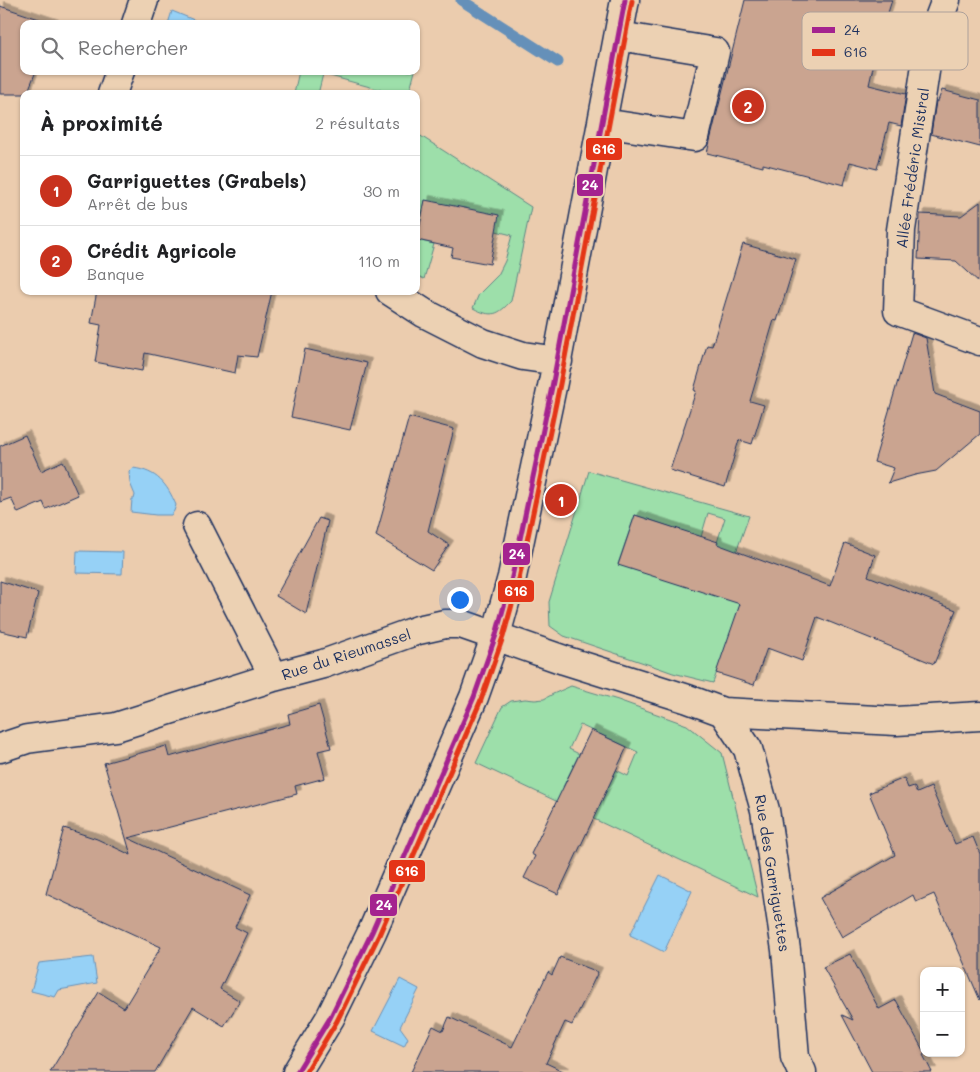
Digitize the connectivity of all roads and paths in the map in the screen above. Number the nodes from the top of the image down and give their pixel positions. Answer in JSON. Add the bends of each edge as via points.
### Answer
{"nodes":[{"id":1,"x":144,"y":0,"type":"edge"},
{"id":2,"x":625,"y":0,"type":"edge"},
{"id":3,"x":946,"y":0,"type":"edge"},
{"id":4,"x":941,"y":12,"type":"edge"},
{"id":5,"x":137,"y":20,"type":"edge"},
{"id":6,"x":619,"y":36,"type":"junction"},
{"id":7,"x":926,"y":70,"type":"edge"},
{"id":8,"x":119,"y":75,"type":"edge"},
{"id":9,"x":113,"y":90,"type":"edge"},
{"id":10,"x":603,"y":123,"type":"junction"},
{"id":11,"x":396,"y":295,"type":"edge"},
{"id":12,"x":980,"y":341,"type":"edge"},
{"id":13,"x":558,"y":360,"type":"junction"},
{"id":14,"x":197,"y":526,"type":"dead end"},
{"id":15,"x":496,"y":636,"type":"junction"},
{"id":16,"x":274,"y":677,"type":"junction"},
{"id":17,"x":723,"y":712,"type":"junction"},
{"id":18,"x":980,"y":716,"type":"edge"},
{"id":19,"x":0,"y":748,"type":"edge"},
{"id":20,"x":795,"y":1067,"type":"edge"},
{"id":21,"x":297,"y":1072,"type":"edge"}],
"edges":[{"from":1,"to":5,"type":"street"},
{"from":2,"to":6,"type":"street"},
{"from":3,"to":4,"type":"street","name":"Allée Frédéric Mistral"},
{"from":6,"to":10,"type":"street"},
{"from":6,"to":10,"type":"street","via":[[715,52],[695,137]]},
{"from":7,"to":12,"type":"street","name":"Allée Frédéric Mistral","via":[[901,230],[898,312]]},
{"from":8,"to":9,"type":"street"},
{"from":10,"to":13,"type":"street"},
{"from":11,"to":13,"type":"street","via":[[483,343],[523,356]]},
{"from":13,"to":15,"type":"street","via":[[512,577]]},
{"from":14,"to":16,"type":"street","name":"Rue du Rieumassel"},
{"from":15,"to":16,"type":"street","name":"Rue du Rieumassel","via":[[461,624],[445,624]]},
{"from":15,"to":17,"type":"street"},
{"from":15,"to":21,"type":"street","via":[[474,697],[372,932],[337,1005]]},
{"from":16,"to":19,"type":"street","via":[[116,727],[27,738]]},
{"from":17,"to":18,"type":"street","via":[[896,721]]},
{"from":17,"to":20,"type":"street","name":"Rue des Garriguettes","via":[[748,749],[765,810],[786,950]]}]}
